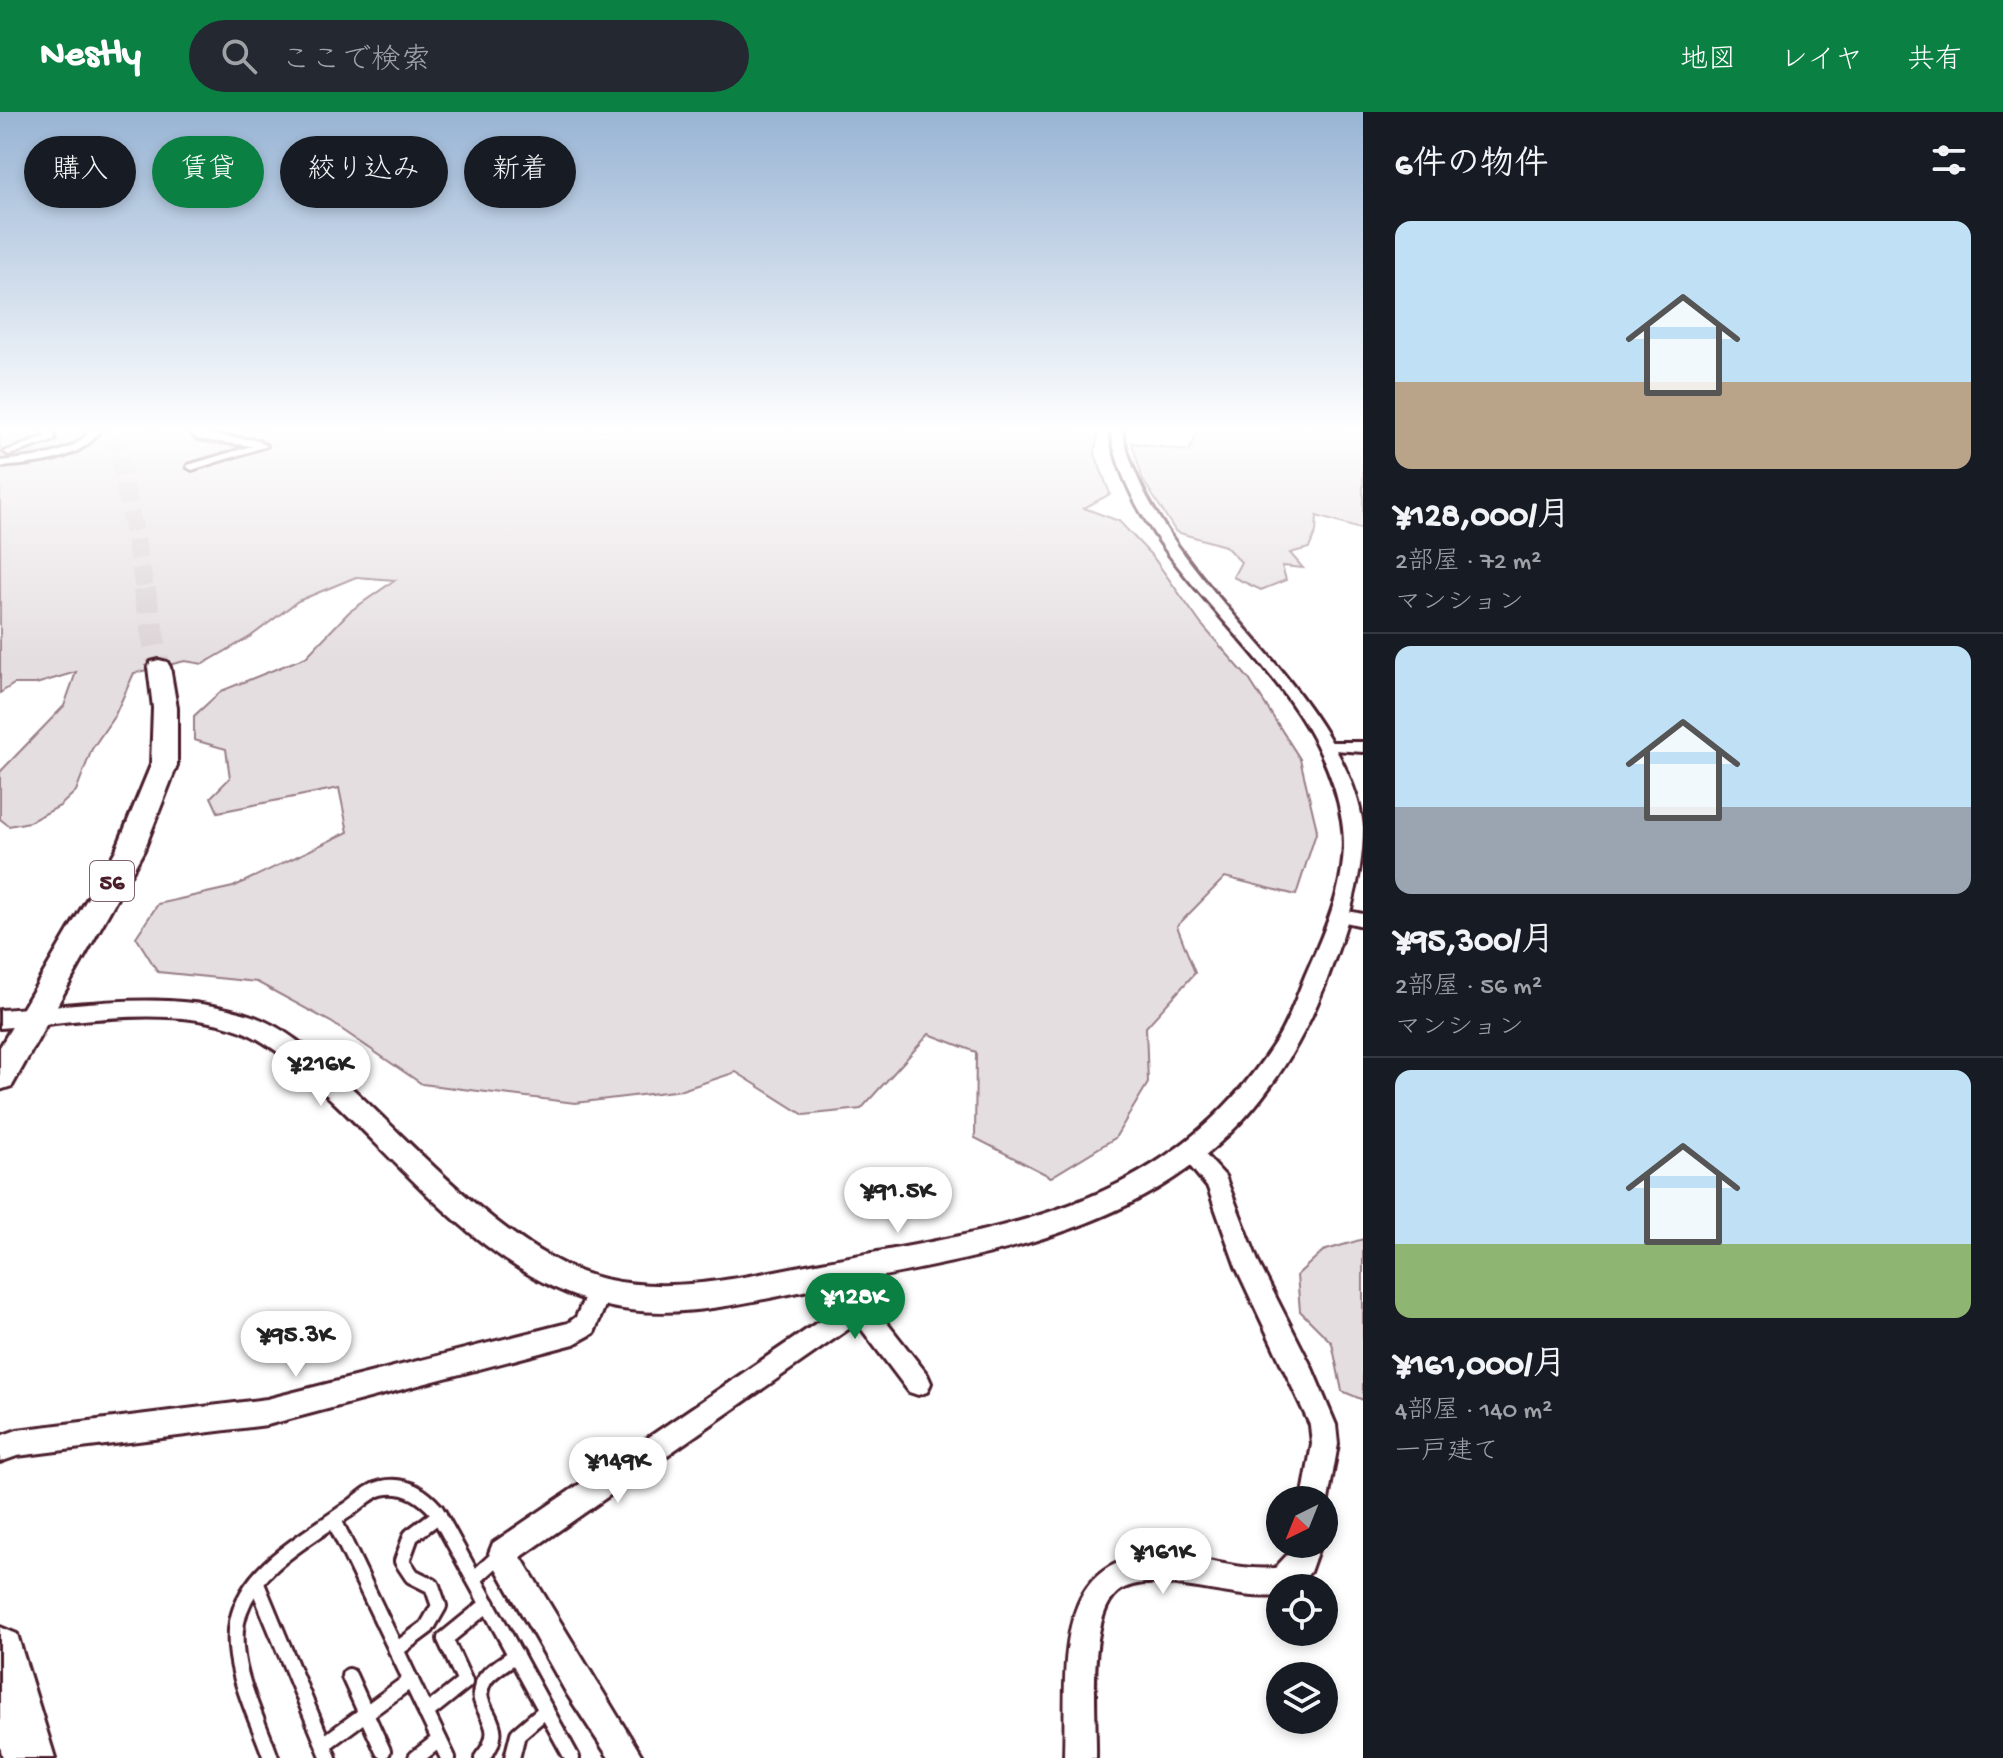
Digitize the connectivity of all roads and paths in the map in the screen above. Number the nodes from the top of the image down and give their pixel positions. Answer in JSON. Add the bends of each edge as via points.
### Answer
{"nodes":[{"id":1,"x":1143,"y":507,"type":"edge"},
{"id":2,"x":159,"y":667,"type":"tunnel mouth"},
{"id":3,"x":1325,"y":746,"type":"junction"},
{"id":4,"x":1363,"y":747,"type":"edge"},
{"id":5,"x":1352,"y":918,"type":"edge"},
{"id":6,"x":33,"y":1017,"type":"junction"},
{"id":7,"x":0,"y":1019,"type":"edge"},
{"id":8,"x":0,"y":1077,"type":"edge"},
{"id":9,"x":1192,"y":1155,"type":"junction"},
{"id":10,"x":845,"y":1271,"type":"junction"},
{"id":11,"x":599,"y":1291,"type":"junction"},
{"id":12,"x":860,"y":1307,"type":"junction"},
{"id":13,"x":918,"y":1383,"type":"dead end"},
{"id":14,"x":0,"y":1449,"type":"edge"},
{"id":15,"x":1318,"y":1486,"type":"edge"},
{"id":16,"x":439,"y":1515,"type":"junction"},
{"id":17,"x":334,"y":1520,"type":"junction"},
{"id":18,"x":503,"y":1553,"type":"junction"},
{"id":19,"x":1301,"y":1558,"type":"edge"},
{"id":20,"x":474,"y":1579,"type":"junction"},
{"id":21,"x":257,"y":1584,"type":"junction"},
{"id":22,"x":488,"y":1604,"type":"junction"},
{"id":23,"x":396,"y":1650,"type":"junction"},
{"id":24,"x":0,"y":1651,"type":"edge"},
{"id":25,"x":516,"y":1655,"type":"junction"},
{"id":26,"x":349,"y":1676,"type":"dead end"},
{"id":27,"x":411,"y":1680,"type":"junction"},
{"id":28,"x":546,"y":1710,"type":"junction"},
{"id":29,"x":366,"y":1713,"type":"junction"},
{"id":30,"x":426,"y":1713,"type":"junction"},
{"id":31,"x":439,"y":1740,"type":"junction"},
{"id":32,"x":327,"y":1751,"type":"edge"},
{"id":33,"x":383,"y":1751,"type":"dead end"},
{"id":34,"x":29,"y":1758,"type":"edge"},
{"id":35,"x":271,"y":1758,"type":"edge"},
{"id":36,"x":416,"y":1758,"type":"edge"},
{"id":37,"x":448,"y":1758,"type":"edge"},
{"id":38,"x":482,"y":1758,"type":"edge"},
{"id":39,"x":512,"y":1758,"type":"edge"},
{"id":40,"x":572,"y":1758,"type":"edge"},
{"id":41,"x":627,"y":1758,"type":"edge"},
{"id":42,"x":1080,"y":1758,"type":"edge"}],
"edges":[{"from":1,"to":3,"type":"street","via":[[1299,705]]},
{"from":2,"to":6,"type":"highway","number":"56","via":[[164,765],[130,850]]},
{"from":3,"to":4,"type":"street"},
{"from":3,"to":5,"type":"street","via":[[1345,788],[1353,823]]},
{"from":5,"to":9,"type":"street","via":[[1285,1047],[1243,1107]]},
{"from":6,"to":7,"type":"street"},
{"from":6,"to":8,"type":"highway","number":"56"},
{"from":6,"to":11,"type":"street","via":[[149,1010],[252,1024],[310,1065],[489,1229],[542,1268]]},
{"from":9,"to":10,"type":"street","via":[[1136,1191],[1053,1226],[958,1251]]},
{"from":9,"to":15,"type":"street","via":[[1217,1183],[1248,1267],[1323,1425]]},
{"from":10,"to":11,"type":"street","via":[[707,1296]]},
{"from":10,"to":12,"type":"street"},
{"from":11,"to":14,"type":"street","via":[[585,1325],[559,1337],[267,1412]]},
{"from":12,"to":13,"type":"street"},
{"from":12,"to":18,"type":"street"},
{"from":16,"to":17,"type":"lane","via":[[424,1495],[404,1487],[379,1489]]},
{"from":16,"to":20,"type":"lane"},
{"from":16,"to":23,"type":"lane","via":[[411,1536],[402,1561],[412,1576],[432,1586],[439,1606],[427,1627]]},
{"from":17,"to":21,"type":"lane","via":[[283,1555]]},
{"from":17,"to":23,"type":"lane"},
{"from":18,"to":20,"type":"lane"},
{"from":18,"to":41,"type":"street"},
{"from":19,"to":42,"type":"street","via":[[1282,1582],[1256,1586],[1142,1568],[1103,1585],[1087,1612],[1083,1640]]},
{"from":20,"to":22,"type":"lane"},
{"from":21,"to":32,"type":"lane"},
{"from":21,"to":35,"type":"lane","via":[[237,1622],[237,1657]]},
{"from":22,"to":25,"type":"lane"},
{"from":22,"to":30,"type":"lane","via":[[445,1639],[465,1682]]},
{"from":23,"to":27,"type":"lane"},
{"from":24,"to":34,"type":"highway"},
{"from":25,"to":28,"type":"lane"},
{"from":25,"to":38,"type":"lane","via":[[486,1679],[480,1694],[497,1732],[493,1748]]},
{"from":26,"to":29,"type":"lane"},
{"from":27,"to":29,"type":"lane"},
{"from":27,"to":30,"type":"lane"},
{"from":28,"to":39,"type":"lane","via":[[518,1734]]},
{"from":28,"to":40,"type":"lane"},
{"from":29,"to":32,"type":"lane"},
{"from":29,"to":33,"type":"lane"},
{"from":30,"to":31,"type":"lane"},
{"from":31,"to":36,"type":"lane"},
{"from":31,"to":37,"type":"lane"}]}
